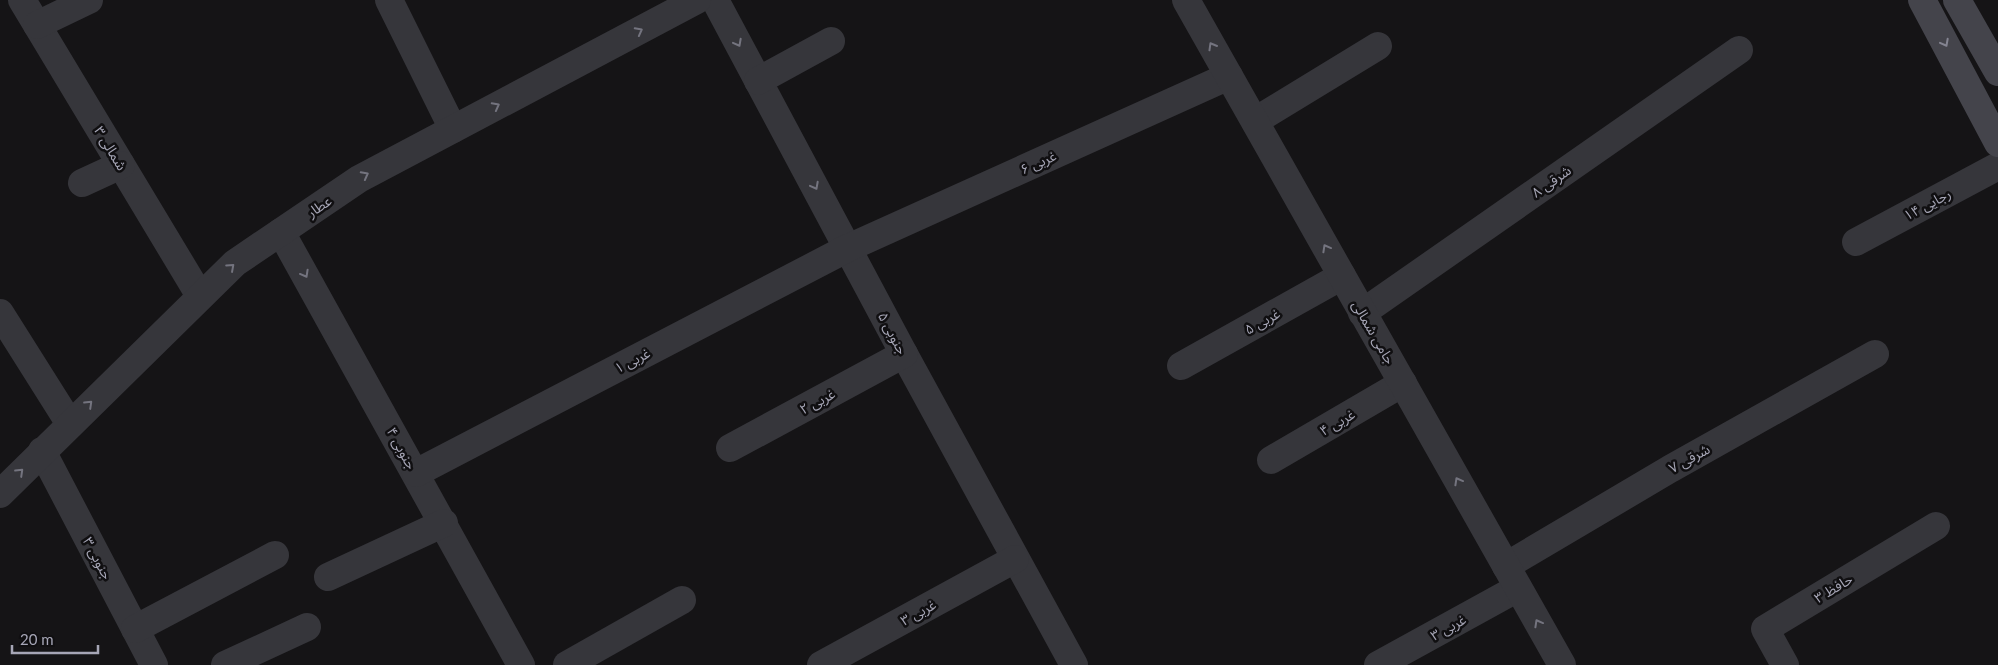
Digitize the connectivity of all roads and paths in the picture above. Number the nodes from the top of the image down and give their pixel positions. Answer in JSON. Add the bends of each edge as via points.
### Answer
{"nodes":[{"id":1,"x":22,"y":0,"type":"edge"},
{"id":2,"x":89,"y":0,"type":"edge"},
{"id":3,"x":390,"y":0,"type":"edge"},
{"id":4,"x":697,"y":0,"type":"edge"},
{"id":5,"x":715,"y":0,"type":"edge"},
{"id":6,"x":1186,"y":0,"type":"edge"},
{"id":7,"x":1922,"y":0,"type":"edge"},
{"id":8,"x":1958,"y":0,"type":"edge"},
{"id":9,"x":37,"y":25,"type":"junction"},
{"id":10,"x":831,"y":41,"type":"dead end"},
{"id":11,"x":1378,"y":46,"type":"dead end"},
{"id":12,"x":1739,"y":50,"type":"dead end"},
{"id":13,"x":1998,"y":72,"type":"edge"},
{"id":14,"x":1229,"y":76,"type":"junction"},
{"id":15,"x":758,"y":81,"type":"junction"},
{"id":16,"x":1254,"y":121,"type":"junction"},
{"id":17,"x":452,"y":129,"type":"junction"},
{"id":18,"x":1998,"y":144,"type":"edge"},
{"id":19,"x":121,"y":165,"type":"junction"},
{"id":20,"x":1998,"y":166,"type":"edge"},
{"id":21,"x":82,"y":183,"type":"dead end"},
{"id":22,"x":281,"y":232,"type":"junction"},
{"id":23,"x":1856,"y":242,"type":"dead end"},
{"id":24,"x":848,"y":248,"type":"junction"},
{"id":25,"x":1342,"y":276,"type":"junction"},
{"id":26,"x":200,"y":296,"type":"junction"},
{"id":27,"x":0,"y":313,"type":"edge"},
{"id":28,"x":1362,"y":313,"type":"junction"},
{"id":29,"x":904,"y":354,"type":"junction"},
{"id":30,"x":1875,"y":354,"type":"dead end"},
{"id":31,"x":1181,"y":366,"type":"dead end"},
{"id":32,"x":1402,"y":383,"type":"junction"},
{"id":33,"x":70,"y":424,"type":"junction"},
{"id":34,"x":730,"y":448,"type":"dead end"},
{"id":35,"x":42,"y":451,"type":"junction"},
{"id":36,"x":1271,"y":460,"type":"dead end"},
{"id":37,"x":416,"y":473,"type":"junction"},
{"id":38,"x":0,"y":494,"type":"edge"},
{"id":39,"x":444,"y":523,"type":"junction"},
{"id":40,"x":1936,"y":526,"type":"dead end"},
{"id":41,"x":275,"y":555,"type":"dead end"},
{"id":42,"x":1015,"y":559,"type":"junction"},
{"id":43,"x":328,"y":577,"type":"dead end"},
{"id":44,"x":1512,"y":577,"type":"junction"},
{"id":45,"x":682,"y":600,"type":"dead end"},
{"id":46,"x":307,"y":628,"type":"dead end"},
{"id":47,"x":135,"y":629,"type":"junction"},
{"id":48,"x":154,"y":665,"type":"edge"},
{"id":49,"x":225,"y":665,"type":"edge"},
{"id":50,"x":521,"y":665,"type":"edge"},
{"id":51,"x":567,"y":665,"type":"edge"},
{"id":52,"x":821,"y":665,"type":"edge"},
{"id":53,"x":1074,"y":665,"type":"edge"},
{"id":54,"x":1378,"y":665,"type":"edge"},
{"id":55,"x":1562,"y":665,"type":"edge"},
{"id":56,"x":1786,"y":665,"type":"edge"}],
"edges":[{"from":1,"to":9,"type":"street","name":"شمالی ۳"},
{"from":2,"to":9,"type":"street"},
{"from":3,"to":17,"type":"street"},
{"from":17,"to":4,"type":"street","name":"عطار","one_way":true},
{"from":5,"to":15,"type":"street","name":"جنوبی ۵","one_way":true},
{"from":14,"to":6,"type":"street","name":"جامی شمالی","one_way":true},
{"from":7,"to":18,"type":"main road","one_way":true},
{"from":8,"to":13,"type":"main road"},
{"from":9,"to":19,"type":"street","name":"شمالی ۳"},
{"from":10,"to":15,"type":"street"},
{"from":11,"to":16,"type":"street"},
{"from":12,"to":28,"type":"street","name":"شرقی ۸"},
{"from":14,"to":16,"type":"street","name":"جامی شمالی"},
{"from":14,"to":24,"type":"street","name":"غربی ۶"},
{"from":15,"to":24,"type":"street","name":"جنوبی ۵","one_way":true},
{"from":25,"to":16,"type":"street","name":"جامی شمالی","one_way":true},
{"from":22,"to":17,"type":"street","name":"عطار","one_way":true,"via":[[359,179]]},
{"from":19,"to":21,"type":"street"},
{"from":19,"to":26,"type":"street","name":"شمالی ۳"},
{"from":20,"to":23,"type":"street","name":"رجایی ۱۴"},
{"from":26,"to":22,"type":"street","name":"عطار","one_way":true,"via":[[235,262]]},
{"from":22,"to":37,"type":"street","name":"جنوبی ۴","one_way":true},
{"from":24,"to":29,"type":"street","name":"جنوبی ۵"},
{"from":24,"to":37,"type":"street","name":"غربی ۱"},
{"from":25,"to":28,"type":"street","name":"جامی شمالی"},
{"from":25,"to":31,"type":"street","name":"غربی ۵"},
{"from":33,"to":26,"type":"street","name":"عطار","one_way":true},
{"from":27,"to":33,"type":"street"},
{"from":28,"to":32,"type":"street","name":"جامی شمالی"},
{"from":29,"to":34,"type":"street","name":"غربی ۲"},
{"from":29,"to":42,"type":"street","name":"جنوبی ۵"},
{"from":30,"to":44,"type":"street","name":"شرقی ۷","via":[[1670,469]]},
{"from":32,"to":36,"type":"street","name":"غربی ۴"},
{"from":44,"to":32,"type":"street","name":"جامی شمالی","one_way":true},
{"from":33,"to":35,"type":"street","name":"عطار"},
{"from":38,"to":35,"type":"street","name":"عطار","one_way":true},
{"from":35,"to":47,"type":"street","name":"جنوبی ۳"},
{"from":37,"to":39,"type":"street","name":"جنوبی ۴"},
{"from":39,"to":43,"type":"street"},
{"from":39,"to":50,"type":"street","name":"جنوبی ۴"},
{"from":40,"to":56,"type":"street","name":"حافظ ۳","via":[[1765,629]]},
{"from":41,"to":47,"type":"street"},
{"from":42,"to":52,"type":"street","name":"غربی ۳"},
{"from":42,"to":53,"type":"street","name":"جنوبی ۵"},
{"from":44,"to":54,"type":"street","name":"غربی ۳"},
{"from":55,"to":44,"type":"street","name":"جامی شمالی","one_way":true},
{"from":45,"to":51,"type":"street"},
{"from":46,"to":49,"type":"street"},
{"from":47,"to":48,"type":"street","name":"جنوبی ۳"}]}
